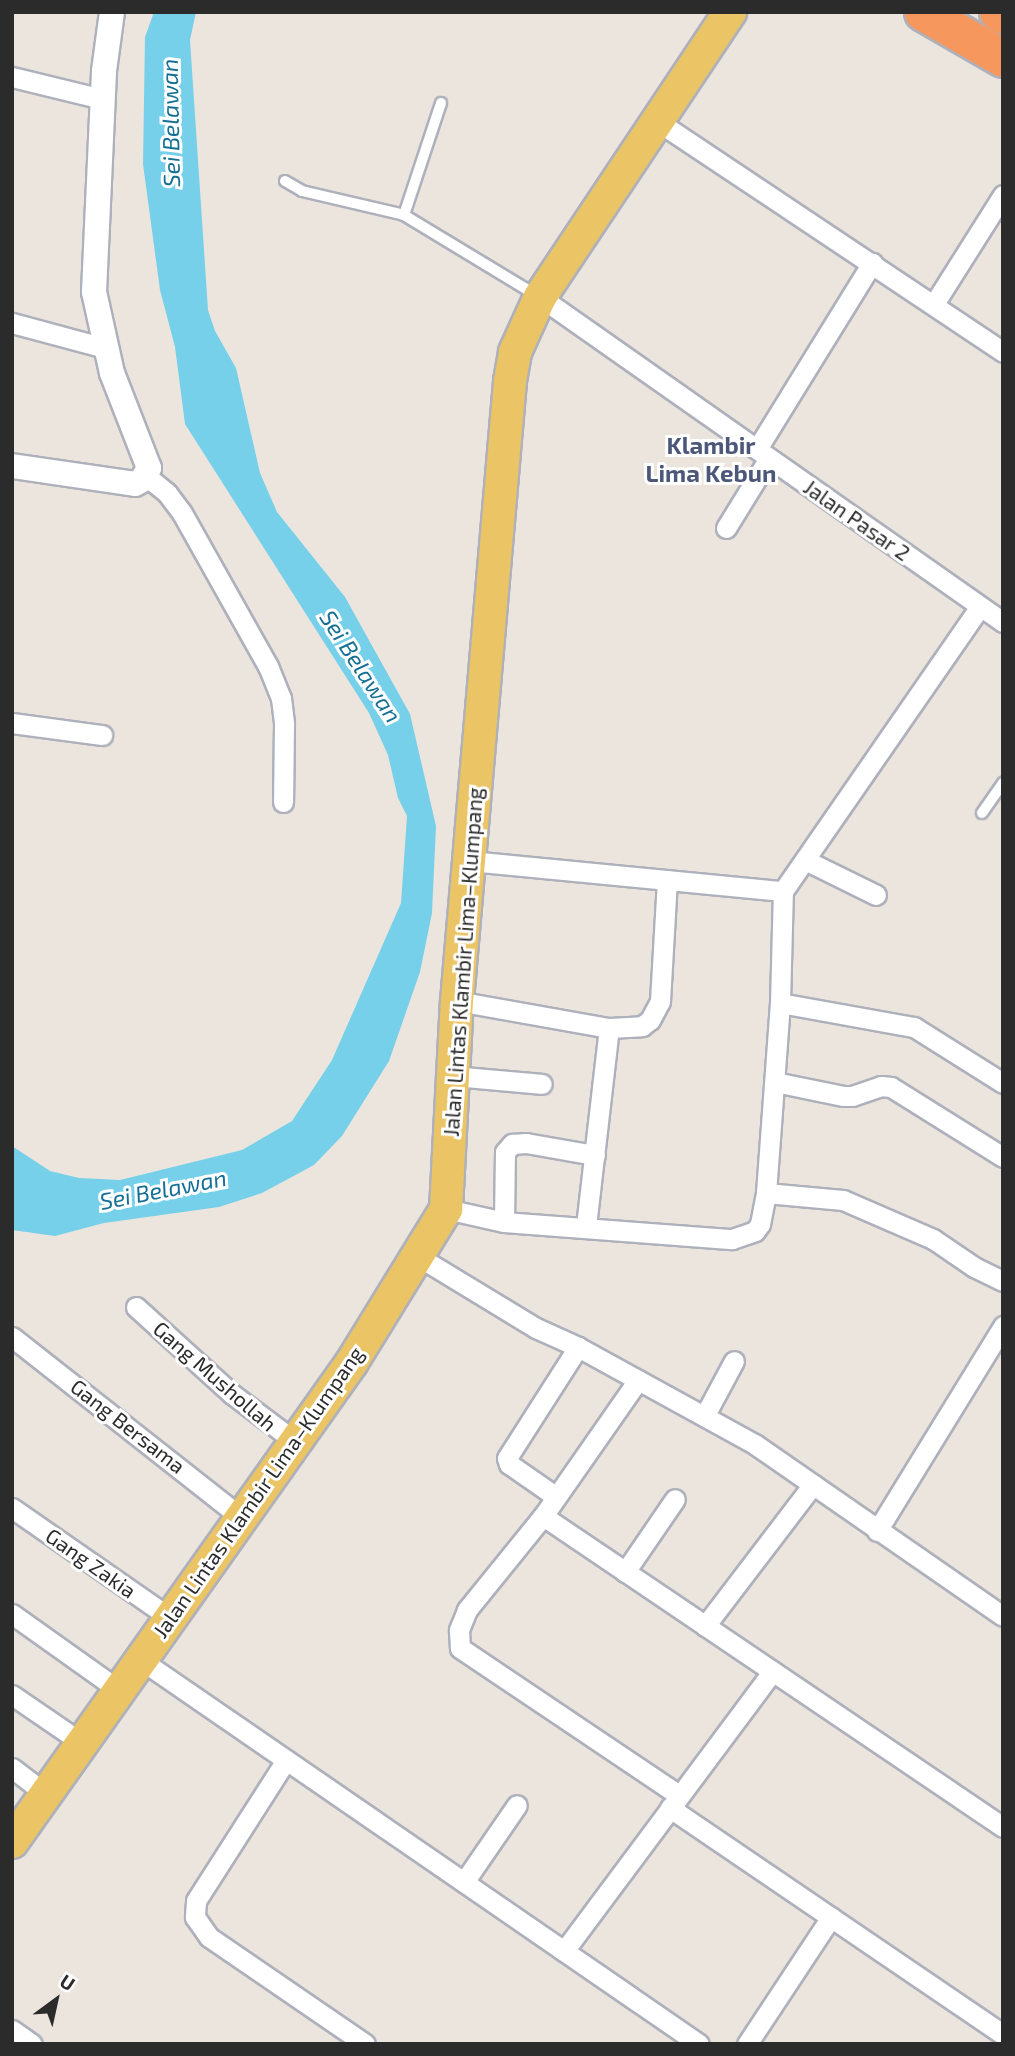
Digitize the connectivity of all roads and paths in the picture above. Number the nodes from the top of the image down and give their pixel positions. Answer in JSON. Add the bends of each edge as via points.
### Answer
{"nodes":[{"id":1,"x":112,"y":12,"type":"edge"},
{"id":2,"x":730,"y":12,"type":"edge"},
{"id":3,"x":923,"y":12,"type":"edge"},
{"id":4,"x":998,"y":12,"type":"edge"},
{"id":5,"x":1003,"y":15,"type":"edge"},
{"id":6,"x":1003,"y":58,"type":"edge"},
{"id":7,"x":12,"y":76,"type":"edge"},
{"id":8,"x":102,"y":99,"type":"junction"},
{"id":9,"x":440,"y":103,"type":"dead end"},
{"id":10,"x":657,"y":121,"type":"junction"},
{"id":11,"x":285,"y":181,"type":"dead end"},
{"id":12,"x":1003,"y":195,"type":"edge"},
{"id":13,"x":404,"y":215,"type":"junction"},
{"id":14,"x":872,"y":263,"type":"junction"},
{"id":15,"x":540,"y":297,"type":"junction"},
{"id":16,"x":934,"y":304,"type":"junction"},
{"id":17,"x":12,"y":323,"type":"edge"},
{"id":18,"x":105,"y":348,"type":"junction"},
{"id":19,"x":1003,"y":352,"type":"edge"},
{"id":20,"x":763,"y":454,"type":"junction"},
{"id":21,"x":12,"y":466,"type":"edge"},
{"id":22,"x":146,"y":476,"type":"junction"},
{"id":23,"x":726,"y":528,"type":"dead end"},
{"id":24,"x":981,"y":607,"type":"junction"},
{"id":25,"x":1003,"y":622,"type":"edge"},
{"id":26,"x":12,"y":723,"type":"edge"},
{"id":27,"x":102,"y":735,"type":"dead end"},
{"id":28,"x":1003,"y":783,"type":"edge"},
{"id":29,"x":283,"y":802,"type":"dead end"},
{"id":30,"x":982,"y":813,"type":"dead end"},
{"id":31,"x":805,"y":860,"type":"junction"},
{"id":32,"x":470,"y":861,"type":"junction"},
{"id":33,"x":667,"y":880,"type":"junction"},
{"id":34,"x":783,"y":891,"type":"junction"},
{"id":35,"x":876,"y":895,"type":"dead end"},
{"id":36,"x":457,"y":1001,"type":"junction"},
{"id":37,"x":780,"y":1003,"type":"junction"},
{"id":38,"x":608,"y":1028,"type":"junction"},
{"id":39,"x":453,"y":1076,"type":"junction"},
{"id":40,"x":775,"y":1082,"type":"junction"},
{"id":41,"x":1003,"y":1083,"type":"edge"},
{"id":42,"x":542,"y":1084,"type":"dead end"},
{"id":43,"x":595,"y":1155,"type":"junction"},
{"id":44,"x":1003,"y":1157,"type":"edge"},
{"id":45,"x":766,"y":1193,"type":"junction"},
{"id":46,"x":446,"y":1209,"type":"junction"},
{"id":47,"x":505,"y":1222,"type":"junction"},
{"id":48,"x":586,"y":1226,"type":"junction"},
{"id":49,"x":419,"y":1257,"type":"junction"},
{"id":50,"x":1003,"y":1281,"type":"edge"},
{"id":51,"x":136,"y":1307,"type":"dead end"},
{"id":52,"x":1003,"y":1326,"type":"edge"},
{"id":53,"x":14,"y":1342,"type":"edge"},
{"id":54,"x":578,"y":1347,"type":"junction"},
{"id":55,"x":734,"y":1361,"type":"dead end"},
{"id":56,"x":638,"y":1381,"type":"junction"},
{"id":57,"x":705,"y":1415,"type":"junction"},
{"id":58,"x":296,"y":1442,"type":"junction"},
{"id":59,"x":813,"y":1484,"type":"junction"},
{"id":60,"x":555,"y":1496,"type":"junction"},
{"id":61,"x":675,"y":1499,"type":"dead end"},
{"id":62,"x":12,"y":1508,"type":"edge"},
{"id":63,"x":543,"y":1516,"type":"junction"},
{"id":64,"x":241,"y":1517,"type":"junction"},
{"id":65,"x":877,"y":1531,"type":"junction"},
{"id":66,"x":625,"y":1572,"type":"junction"},
{"id":67,"x":12,"y":1614,"type":"edge"},
{"id":68,"x":1003,"y":1616,"type":"edge"},
{"id":69,"x":169,"y":1617,"type":"junction"},
{"id":70,"x":705,"y":1626,"type":"junction"},
{"id":71,"x":141,"y":1660,"type":"junction"},
{"id":72,"x":773,"y":1671,"type":"junction"},
{"id":73,"x":119,"y":1690,"type":"junction"},
{"id":74,"x":12,"y":1695,"type":"edge"},
{"id":75,"x":82,"y":1743,"type":"junction"},
{"id":76,"x":286,"y":1760,"type":"junction"},
{"id":77,"x":12,"y":1768,"type":"edge"},
{"id":78,"x":46,"y":1794,"type":"junction"},
{"id":79,"x":675,"y":1801,"type":"junction"},
{"id":80,"x":517,"y":1804,"type":"dead end"},
{"id":81,"x":1003,"y":1827,"type":"edge"},
{"id":82,"x":14,"y":1835,"type":"edge"},
{"id":83,"x":464,"y":1882,"type":"junction"},
{"id":84,"x":831,"y":1917,"type":"junction"},
{"id":85,"x":564,"y":1951,"type":"junction"},
{"id":86,"x":12,"y":2031,"type":"edge"},
{"id":87,"x":1003,"y":2034,"type":"edge"},
{"id":88,"x":32,"y":2044,"type":"edge"},
{"id":89,"x":365,"y":2044,"type":"edge"},
{"id":90,"x":699,"y":2044,"type":"edge"},
{"id":91,"x":747,"y":2044,"type":"edge"}],
"edges":[{"from":1,"to":8,"type":"street"},
{"from":2,"to":10,"type":"main road","name":"Jalan Lintas Klambir Lima–Klumpang"},
{"from":3,"to":6,"type":"highway"},
{"from":4,"to":5,"type":"highway"},
{"from":7,"to":8,"type":"street"},
{"from":8,"to":18,"type":"street","via":[[94,292]]},
{"from":9,"to":13,"type":"lane"},
{"from":10,"to":14,"type":"street"},
{"from":10,"to":15,"type":"main road","name":"Jalan Lintas Klambir Lima–Klumpang"},
{"from":11,"to":13,"type":"lane","via":[[302,191]]},
{"from":12,"to":16,"type":"street"},
{"from":13,"to":15,"type":"lane"},
{"from":14,"to":16,"type":"street"},
{"from":14,"to":20,"type":"street"},
{"from":15,"to":20,"type":"street","name":"Jalan Pasar 2"},
{"from":15,"to":32,"type":"main road","name":"Jalan Lintas Klambir Lima–Klumpang","via":[[515,352],[510,381]]},
{"from":16,"to":19,"type":"street"},
{"from":17,"to":18,"type":"street"},
{"from":18,"to":22,"type":"street","via":[[147,459]]},
{"from":20,"to":23,"type":"street"},
{"from":20,"to":24,"type":"street","name":"Jalan Pasar 2"},
{"from":21,"to":22,"type":"street","via":[[135,484]]},
{"from":22,"to":29,"type":"street","via":[[183,513],[268,666],[281,698],[284,724]]},
{"from":24,"to":25,"type":"street","name":"Jalan Pasar 2"},
{"from":24,"to":31,"type":"street"},
{"from":26,"to":27,"type":"street"},
{"from":28,"to":30,"type":"lane"},
{"from":31,"to":34,"type":"street"},
{"from":31,"to":35,"type":"street"},
{"from":32,"to":33,"type":"street"},
{"from":32,"to":36,"type":"main road","name":"Jalan Lintas Klambir Lima–Klumpang"},
{"from":33,"to":34,"type":"street"},
{"from":33,"to":38,"type":"street","via":[[660,1001],[642,1026]]},
{"from":34,"to":37,"type":"street"},
{"from":36,"to":38,"type":"street"},
{"from":36,"to":39,"type":"main road","name":"Jalan Lintas Klambir Lima–Klumpang"},
{"from":37,"to":40,"type":"street"},
{"from":37,"to":41,"type":"street","via":[[914,1027]]},
{"from":38,"to":43,"type":"street"},
{"from":39,"to":42,"type":"street"},
{"from":39,"to":46,"type":"main road","name":"Jalan Lintas Klambir Lima–Klumpang"},
{"from":40,"to":44,"type":"street","via":[[843,1096],[891,1087]]},
{"from":40,"to":45,"type":"street"},
{"from":43,"to":47,"type":"street","via":[[512,1144],[505,1152]]},
{"from":43,"to":48,"type":"street"},
{"from":45,"to":48,"type":"street","via":[[755,1231],[732,1238]]},
{"from":45,"to":50,"type":"street","via":[[843,1200],[933,1239]]},
{"from":46,"to":47,"type":"street"},
{"from":46,"to":49,"type":"main road","name":"Jalan Lintas Klambir Lima–Klumpang"},
{"from":47,"to":48,"type":"street"},
{"from":49,"to":54,"type":"street","via":[[536,1328]]},
{"from":49,"to":58,"type":"main road","name":"Jalan Lintas Klambir Lima–Klumpang"},
{"from":51,"to":58,"type":"street","name":"Gang Mushollah","via":[[232,1394]]},
{"from":52,"to":65,"type":"street"},
{"from":53,"to":64,"type":"street","name":"Gang Bersama"},
{"from":54,"to":56,"type":"street"},
{"from":54,"to":60,"type":"street","via":[[507,1458]]},
{"from":55,"to":57,"type":"street"},
{"from":56,"to":57,"type":"street"},
{"from":56,"to":60,"type":"street"},
{"from":57,"to":59,"type":"street"},
{"from":58,"to":64,"type":"main road","name":"Jalan Lintas Klambir Lima–Klumpang"},
{"from":59,"to":65,"type":"street"},
{"from":59,"to":70,"type":"street"},
{"from":60,"to":63,"type":"street"},
{"from":61,"to":66,"type":"street"},
{"from":62,"to":69,"type":"street","name":"Gang Zakia"},
{"from":63,"to":66,"type":"street"},
{"from":63,"to":79,"type":"street","via":[[467,1610],[459,1630],[460,1648]]},
{"from":64,"to":69,"type":"main road","name":"Jalan Lintas Klambir Lima–Klumpang"},
{"from":65,"to":68,"type":"street"},
{"from":66,"to":70,"type":"street"},
{"from":67,"to":73,"type":"street"},
{"from":69,"to":71,"type":"main road","name":"Jalan Lintas Klambir Lima–Klumpang"},
{"from":70,"to":72,"type":"street"},
{"from":71,"to":73,"type":"main road","name":"Jalan Lintas Klambir Lima–Klumpang"},
{"from":71,"to":76,"type":"street"},
{"from":72,"to":79,"type":"street"},
{"from":72,"to":81,"type":"street"},
{"from":73,"to":75,"type":"main road","name":"Jalan Lintas Klambir Lima–Klumpang"},
{"from":74,"to":75,"type":"street"},
{"from":75,"to":78,"type":"main road","name":"Jalan Lintas Klambir Lima–Klumpang"},
{"from":76,"to":83,"type":"street"},
{"from":76,"to":89,"type":"street","via":[[196,1901],[195,1917],[209,1937]]},
{"from":77,"to":78,"type":"street"},
{"from":78,"to":82,"type":"main road","name":"Jalan Lintas Klambir Lima–Klumpang"},
{"from":79,"to":84,"type":"street"},
{"from":79,"to":85,"type":"street"},
{"from":80,"to":83,"type":"street"},
{"from":83,"to":85,"type":"street"},
{"from":84,"to":87,"type":"street"},
{"from":84,"to":91,"type":"street"},
{"from":85,"to":90,"type":"street"},
{"from":86,"to":88,"type":"street"}]}
